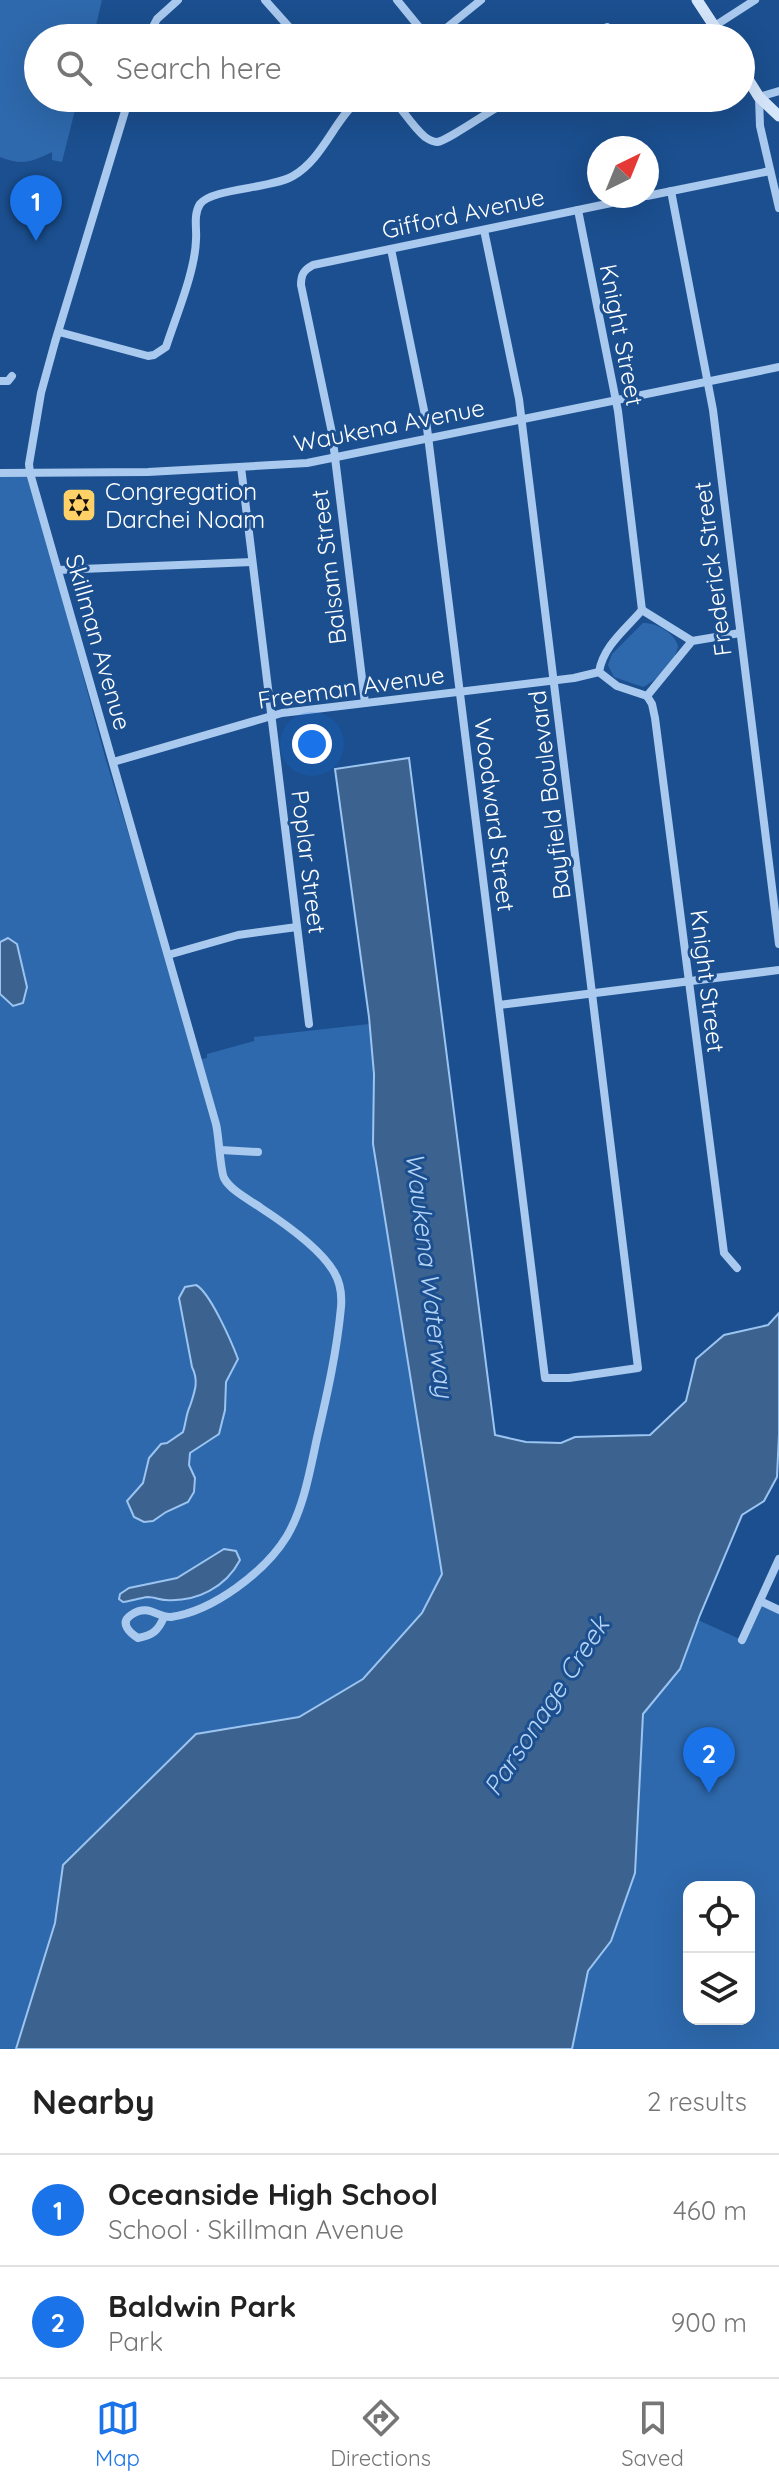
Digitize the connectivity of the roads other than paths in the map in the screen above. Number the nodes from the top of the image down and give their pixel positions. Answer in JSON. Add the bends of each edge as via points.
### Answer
{"nodes":[{"id":1,"x":178,"y":0,"type":"edge"},
{"id":2,"x":265,"y":0,"type":"edge"},
{"id":3,"x":397,"y":0,"type":"edge"},
{"id":4,"x":481,"y":0,"type":"edge"},
{"id":5,"x":697,"y":0,"type":"edge"},
{"id":6,"x":755,"y":0,"type":"edge"},
{"id":7,"x":154,"y":24,"type":"edge"},
{"id":8,"x":286,"y":24,"type":"edge"},
{"id":9,"x":418,"y":24,"type":"edge"},
{"id":10,"x":449,"y":24,"type":"edge"},
{"id":11,"x":714,"y":24,"type":"edge"},
{"id":12,"x":718,"y":24,"type":"edge"},
{"id":13,"x":755,"y":91,"type":"edge"},
{"id":14,"x":779,"y":91,"type":"edge"},
{"id":15,"x":759,"y":97,"type":"junction"},
{"id":16,"x":125,"y":112,"type":"edge"},
{"id":17,"x":347,"y":112,"type":"edge"},
{"id":18,"x":404,"y":112,"type":"edge"},
{"id":19,"x":488,"y":112,"type":"edge"},
{"id":20,"x":779,"y":116,"type":"edge"},
{"id":21,"x":770,"y":171,"type":"junction"},
{"id":22,"x":671,"y":191,"type":"junction"},
{"id":23,"x":659,"y":193,"type":"edge"},
{"id":24,"x":588,"y":208,"type":"edge"},
{"id":25,"x":779,"y":208,"type":"edge"},
{"id":26,"x":578,"y":210,"type":"junction"},
{"id":27,"x":484,"y":230,"type":"junction"},
{"id":28,"x":391,"y":249,"type":"junction"},
{"id":29,"x":301,"y":285,"type":"joint"},
{"id":30,"x":59,"y":332,"type":"junction"},
{"id":31,"x":779,"y":367,"type":"edge"},
{"id":32,"x":12,"y":376,"type":"dead end"},
{"id":33,"x":0,"y":381,"type":"edge"},
{"id":34,"x":708,"y":381,"type":"junction"},
{"id":35,"x":615,"y":401,"type":"junction"},
{"id":36,"x":522,"y":420,"type":"junction"},
{"id":37,"x":428,"y":439,"type":"junction"},
{"id":38,"x":335,"y":458,"type":"junction"},
{"id":39,"x":241,"y":467,"type":"junction"},
{"id":40,"x":0,"y":473,"type":"edge"},
{"id":41,"x":30,"y":473,"type":"junction"},
{"id":42,"x":252,"y":562,"type":"junction"},
{"id":43,"x":58,"y":570,"type":"junction"},
{"id":44,"x":642,"y":610,"type":"junction"},
{"id":45,"x":740,"y":633,"type":"junction"},
{"id":46,"x":692,"y":641,"type":"junction"},
{"id":47,"x":599,"y":672,"type":"junction"},
{"id":48,"x":555,"y":680,"type":"junction"},
{"id":49,"x":460,"y":692,"type":"junction"},
{"id":50,"x":647,"y":696,"type":"junction"},
{"id":51,"x":365,"y":703,"type":"junction"},
{"id":52,"x":271,"y":717,"type":"junction"},
{"id":53,"x":113,"y":762,"type":"junction"},
{"id":54,"x":297,"y":927,"type":"junction"},
{"id":55,"x":779,"y":944,"type":"edge"},
{"id":56,"x":168,"y":955,"type":"junction"},
{"id":57,"x":779,"y":970,"type":"edge"},
{"id":58,"x":687,"y":982,"type":"junction"},
{"id":59,"x":593,"y":993,"type":"junction"},
{"id":60,"x":499,"y":1005,"type":"junction"},
{"id":61,"x":309,"y":1024,"type":"dead end"},
{"id":62,"x":221,"y":1150,"type":"junction"},
{"id":63,"x":258,"y":1152,"type":"dead end"},
{"id":64,"x":737,"y":1268,"type":"dead end"},
{"id":65,"x":555,"y":1378,"type":"joint"},
{"id":66,"x":779,"y":1559,"type":"edge"},
{"id":67,"x":760,"y":1601,"type":"junction"},
{"id":68,"x":779,"y":1610,"type":"edge"},
{"id":69,"x":164,"y":1617,"type":"junction"},
{"id":70,"x":742,"y":1640,"type":"dead end"}],
"edges":[{"from":1,"to":7,"type":"street"},
{"from":2,"to":8,"type":"street"},
{"from":3,"to":9,"type":"street"},
{"from":4,"to":10,"type":"street"},
{"from":5,"to":11,"type":"main road"},
{"from":6,"to":12,"type":"street"},
{"from":13,"to":15,"type":"main road"},
{"from":14,"to":15,"type":"street"},
{"from":15,"to":20,"type":"main road"},
{"from":15,"to":21,"type":"street"},
{"from":16,"to":30,"type":"street","name":"Skillman Avenue"},
{"from":17,"to":30,"type":"street","via":[[313,161],[292,177],[213,195],[201,204],[194,258],[162,351],[148,356]]},
{"from":18,"to":19,"type":"street","via":[[435,142]]},
{"from":21,"to":22,"type":"street","name":"Gifford Avenue"},
{"from":21,"to":25,"type":"street"},
{"from":22,"to":23,"type":"street","name":"Gifford Avenue"},
{"from":22,"to":34,"type":"street","name":"Frederick Street"},
{"from":24,"to":26,"type":"street","name":"Gifford Avenue"},
{"from":26,"to":27,"type":"street","name":"Gifford Avenue"},
{"from":26,"to":35,"type":"street","name":"Knight Street"},
{"from":27,"to":28,"type":"street","name":"Gifford Avenue"},
{"from":27,"to":36,"type":"street","name":"Bayfield Boulevard"},
{"from":28,"to":29,"type":"street","name":"Gifford Avenue","via":[[313,265],[305,270]]},
{"from":28,"to":37,"type":"street","name":"Woodward Street"},
{"from":29,"to":38,"type":"street","name":"Balsam Street"},
{"from":30,"to":41,"type":"street","name":"Skillman Avenue","via":[[41,393]]},
{"from":31,"to":34,"type":"street","name":"Waukena Avenue"},
{"from":32,"to":33,"type":"street"},
{"from":34,"to":35,"type":"street","name":"Waukena Avenue"},
{"from":34,"to":45,"type":"street","name":"Frederick Street"},
{"from":35,"to":36,"type":"street","name":"Waukena Avenue"},
{"from":35,"to":44,"type":"street","name":"Knight Street"},
{"from":36,"to":37,"type":"street","name":"Waukena Avenue"},
{"from":36,"to":48,"type":"street","name":"Bayfield Boulevard"},
{"from":37,"to":38,"type":"street","name":"Waukena Avenue"},
{"from":37,"to":49,"type":"street","name":"Woodward Street"},
{"from":38,"to":39,"type":"street","name":"Waukena Avenue"},
{"from":38,"to":51,"type":"street","name":"Balsam Street"},
{"from":39,"to":41,"type":"street","name":"Waukena Avenue"},
{"from":39,"to":42,"type":"street","name":"Poplar Street"},
{"from":40,"to":41,"type":"street","name":"Waukena Avenue"},
{"from":41,"to":43,"type":"street","name":"Skillman Avenue"},
{"from":42,"to":43,"type":"street"},
{"from":42,"to":52,"type":"street","name":"Poplar Street"},
{"from":43,"to":53,"type":"street","name":"Skillman Avenue"},
{"from":44,"to":46,"type":"street"},
{"from":44,"to":47,"type":"street","via":[[607,649]]},
{"from":45,"to":46,"type":"street"},
{"from":45,"to":55,"type":"street","name":"Frederick Street"},
{"from":46,"to":50,"type":"street"},
{"from":47,"to":48,"type":"street","name":"Freeman Avenue"},
{"from":47,"to":50,"type":"street","via":[[617,686]]},
{"from":48,"to":49,"type":"street","name":"Freeman Avenue"},
{"from":48,"to":59,"type":"street","name":"Bayfield Boulevard"},
{"from":49,"to":51,"type":"street","name":"Freeman Avenue"},
{"from":49,"to":60,"type":"street","name":"Woodward Street"},
{"from":50,"to":58,"type":"street","name":"Knight Street","via":[[655,718]]},
{"from":51,"to":52,"type":"street","name":"Freeman Avenue"},
{"from":52,"to":53,"type":"street","name":"Freeman Avenue"},
{"from":52,"to":54,"type":"street","name":"Poplar Street"},
{"from":53,"to":56,"type":"street","name":"Skillman Avenue"},
{"from":54,"to":56,"type":"street","via":[[238,935]]},
{"from":54,"to":61,"type":"street","name":"Poplar Street"},
{"from":56,"to":62,"type":"street","name":"Skillman Avenue"},
{"from":57,"to":58,"type":"street"},
{"from":58,"to":59,"type":"street"},
{"from":58,"to":64,"type":"street","name":"Knight Street","via":[[724,1253]]},
{"from":59,"to":60,"type":"street"},
{"from":59,"to":65,"type":"street","name":"Bayfield Boulevard","via":[[638,1368]]},
{"from":60,"to":65,"type":"street","name":"Woodward Street","via":[[545,1378]]},
{"from":62,"to":63,"type":"street"},
{"from":62,"to":69,"type":"street","name":"Skillman Avenue","via":[[223,1177],[329,1265],[341,1304],[310,1468],[289,1533],[259,1570],[217,1600]]},
{"from":66,"to":67,"type":"street"},
{"from":67,"to":68,"type":"street"},
{"from":67,"to":70,"type":"street"},
{"from":69,"to":69,"type":"street","via":[[149,1610],[132,1614],[126,1626],[138,1638],[147,1636],[159,1629]]}]}
